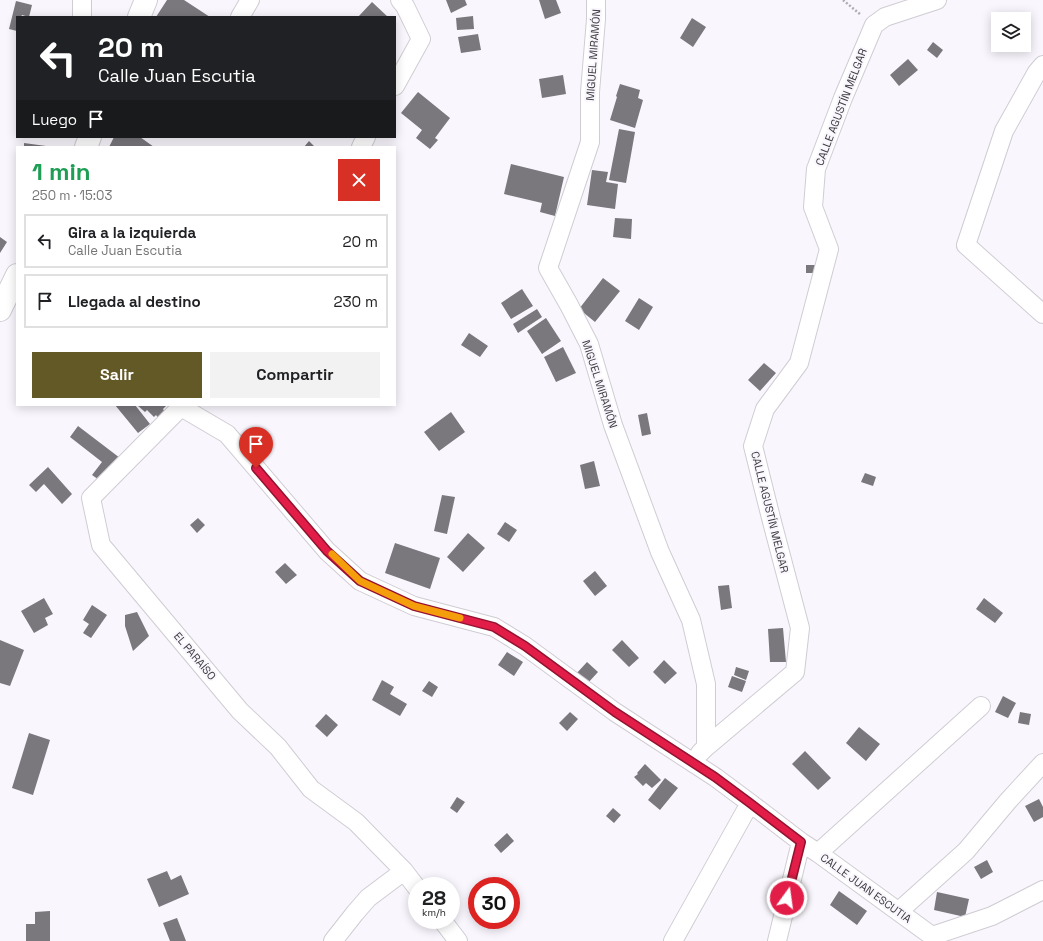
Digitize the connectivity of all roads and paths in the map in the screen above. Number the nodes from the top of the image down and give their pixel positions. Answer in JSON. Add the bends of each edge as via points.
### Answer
{"nodes":[{"id":1,"x":82,"y":0,"type":"edge"},
{"id":2,"x":146,"y":0,"type":"edge"},
{"id":3,"x":250,"y":0,"type":"edge"},
{"id":4,"x":400,"y":0,"type":"edge"},
{"id":5,"x":596,"y":0,"type":"edge"},
{"id":6,"x":937,"y":0,"type":"edge"},
{"id":7,"x":82,"y":16,"type":"edge"},
{"id":8,"x":139,"y":16,"type":"edge"},
{"id":9,"x":241,"y":16,"type":"edge"},
{"id":10,"x":1043,"y":65,"type":"edge"},
{"id":11,"x":396,"y":84,"type":"edge"},
{"id":12,"x":9,"y":286,"type":"edge"},
{"id":13,"x":0,"y":310,"type":"edge"},
{"id":14,"x":1043,"y":314,"type":"edge"},
{"id":15,"x":181,"y":406,"type":"edge"},
{"id":16,"x":981,"y":706,"type":"dead end"},
{"id":17,"x":706,"y":747,"type":"junction"},
{"id":18,"x":691,"y":762,"type":"junction"},
{"id":19,"x":1043,"y":763,"type":"edge"},
{"id":20,"x":750,"y":803,"type":"junction"},
{"id":21,"x":801,"y":842,"type":"junction"},
{"id":22,"x":818,"y":853,"type":"junction"},
{"id":23,"x":404,"y":871,"type":"junction"},
{"id":24,"x":409,"y":877,"type":"edge"},
{"id":25,"x":1043,"y":890,"type":"edge"},
{"id":26,"x":899,"y":911,"type":"junction"},
{"id":27,"x":449,"y":929,"type":"edge"},
{"id":28,"x":333,"y":941,"type":"edge"},
{"id":29,"x":458,"y":941,"type":"edge"},
{"id":30,"x":673,"y":941,"type":"edge"},
{"id":31,"x":776,"y":941,"type":"edge"}],
"edges":[{"from":1,"to":7,"type":"street"},
{"from":2,"to":8,"type":"main road"},
{"from":3,"to":9,"type":"street"},
{"from":4,"to":11,"type":"street","via":[[422,39]]},
{"from":5,"to":17,"type":"street","name":"MIGUEL MIRAMÓN","via":[[590,92],[590,142],[548,268],[588,344],[613,425],[657,545],[691,620],[706,684]]},
{"from":6,"to":17,"type":"street","name":"CALLE AGUSTÍN MELGAR","via":[[885,16],[874,25],[842,98],[816,169],[812,207],[829,249],[801,356],[765,409],[754,446],[800,628],[795,672]]},
{"from":10,"to":14,"type":"street","via":[[1004,131],[966,244]]},
{"from":12,"to":13,"type":"main road"},
{"from":15,"to":18,"type":"street","name":"CALLE JUAN ESCUTIA","via":[[227,434],[327,551],[360,581],[414,606],[494,627]]},
{"from":15,"to":23,"type":"street","name":"EL PARAÍSO","via":[[91,498],[101,545],[240,711],[278,747],[311,790],[356,822]]},
{"from":16,"to":22,"type":"street"},
{"from":17,"to":18,"type":"street"},
{"from":18,"to":20,"type":"street","name":"CALLE JUAN ESCUTIA"},
{"from":19,"to":26,"type":"street","via":[[966,851]]},
{"from":20,"to":21,"type":"street","name":"CALLE JUAN ESCUTIA"},
{"from":20,"to":30,"type":"street"},
{"from":21,"to":22,"type":"street","name":"CALLE JUAN ESCUTIA"},
{"from":21,"to":31,"type":"street"},
{"from":22,"to":26,"type":"street","name":"CALLE JUAN ESCUTIA"},
{"from":23,"to":24,"type":"street","name":"EL PARAÍSO"},
{"from":23,"to":28,"type":"street","via":[[368,898]]},
{"from":25,"to":26,"type":"street","name":"CALLE JUAN ESCUTIA","via":[[992,916],[932,936]]},
{"from":27,"to":29,"type":"street"}]}
